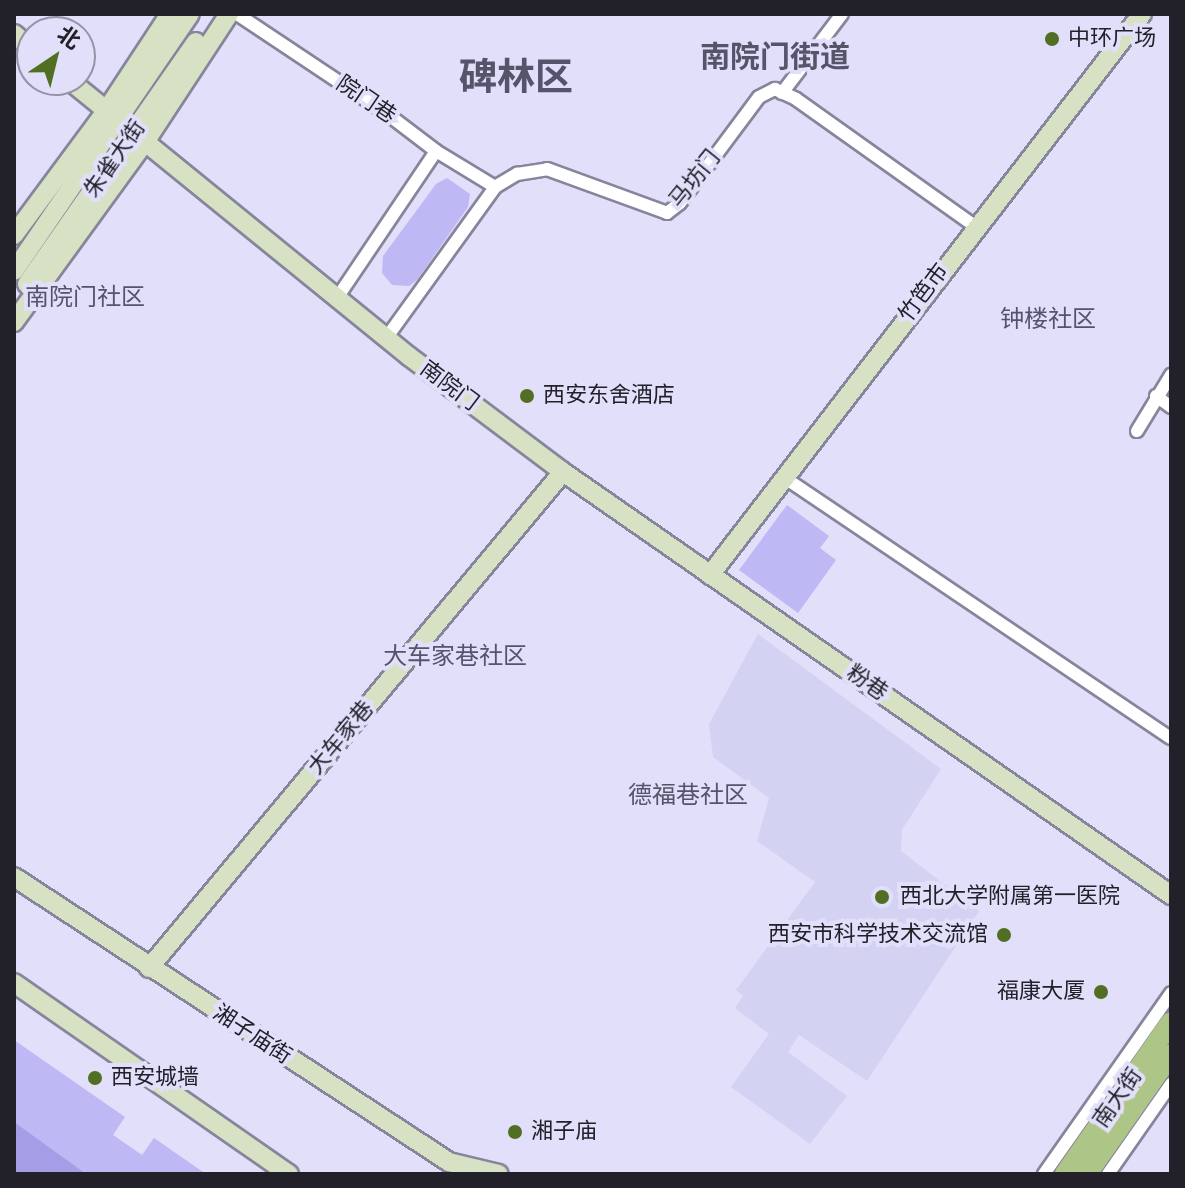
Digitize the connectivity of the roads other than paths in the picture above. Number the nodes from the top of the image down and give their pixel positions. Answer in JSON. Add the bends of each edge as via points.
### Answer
{"nodes":[{"id":1,"x":170,"y":14,"type":"edge"},
{"id":2,"x":190,"y":14,"type":"edge"},
{"id":3,"x":215,"y":14,"type":"edge"},
{"id":4,"x":229,"y":14,"type":"edge"},
{"id":5,"x":237,"y":14,"type":"edge"},
{"id":6,"x":842,"y":14,"type":"edge"},
{"id":7,"x":1142,"y":14,"type":"edge"},
{"id":8,"x":782,"y":93,"type":"junction"},
{"id":9,"x":88,"y":96,"type":"edge"},
{"id":10,"x":111,"y":115,"type":"junction"},
{"id":11,"x":140,"y":138,"type":"junction"},
{"id":12,"x":436,"y":151,"type":"junction"},
{"id":13,"x":495,"y":187,"type":"junction"},
{"id":14,"x":975,"y":226,"type":"junction"},
{"id":15,"x":14,"y":235,"type":"edge"},
{"id":16,"x":14,"y":271,"type":"edge"},
{"id":17,"x":337,"y":298,"type":"junction"},
{"id":18,"x":14,"y":302,"type":"edge"},
{"id":19,"x":14,"y":322,"type":"edge"},
{"id":20,"x":387,"y":337,"type":"junction"},
{"id":21,"x":1171,"y":375,"type":"edge"},
{"id":22,"x":1156,"y":396,"type":"junction"},
{"id":23,"x":1171,"y":407,"type":"edge"},
{"id":24,"x":1137,"y":431,"type":"dead end"},
{"id":25,"x":563,"y":472,"type":"junction"},
{"id":26,"x":785,"y":478,"type":"junction"},
{"id":27,"x":710,"y":575,"type":"junction"},
{"id":28,"x":1171,"y":738,"type":"edge"},
{"id":29,"x":14,"y":877,"type":"edge"},
{"id":30,"x":1171,"y":895,"type":"edge"},
{"id":31,"x":149,"y":968,"type":"junction"},
{"id":32,"x":14,"y":983,"type":"edge"},
{"id":33,"x":1171,"y":993,"type":"edge"},
{"id":34,"x":1171,"y":1022,"type":"edge"},
{"id":35,"x":1171,"y":1054,"type":"edge"},
{"id":36,"x":1171,"y":1084,"type":"edge"},
{"id":37,"x":289,"y":1174,"type":"edge"},
{"id":38,"x":499,"y":1174,"type":"edge"},
{"id":39,"x":1044,"y":1174,"type":"edge"},
{"id":40,"x":1065,"y":1174,"type":"edge"},
{"id":41,"x":1087,"y":1174,"type":"edge"},
{"id":42,"x":1108,"y":1174,"type":"edge"}],
"edges":[{"from":1,"to":10,"type":"street"},
{"from":2,"to":10,"type":"street","name":"朱雀大街"},
{"from":3,"to":11,"type":"street","name":"朱雀大街"},
{"from":4,"to":11,"type":"street"},
{"from":5,"to":12,"type":"street","name":"院门巷"},
{"from":6,"to":8,"type":"street"},
{"from":7,"to":14,"type":"street","name":"竹笆市"},
{"from":8,"to":13,"type":"street","name":"马坊门","via":[[775,89],[759,97],[667,213],[547,169],[517,174]]},
{"from":8,"to":14,"type":"street"},
{"from":9,"to":10,"type":"street","name":"南院门"},
{"from":10,"to":11,"type":"street","name":"南院门"},
{"from":10,"to":15,"type":"street"},
{"from":10,"to":16,"type":"street","name":"朱雀大街"},
{"from":11,"to":17,"type":"street","name":"南院门"},
{"from":11,"to":18,"type":"street","name":"朱雀大街"},
{"from":11,"to":19,"type":"street"},
{"from":12,"to":13,"type":"street","name":"院门巷"},
{"from":12,"to":17,"type":"street"},
{"from":13,"to":20,"type":"street"},
{"from":14,"to":26,"type":"street","name":"竹笆市"},
{"from":17,"to":20,"type":"street","name":"南院门"},
{"from":20,"to":25,"type":"street","name":"南院门"},
{"from":21,"to":22,"type":"street"},
{"from":22,"to":23,"type":"street"},
{"from":22,"to":24,"type":"street"},
{"from":25,"to":27,"type":"street","name":"粉巷"},
{"from":25,"to":31,"type":"street","name":"大车家巷"},
{"from":26,"to":27,"type":"street","name":"竹笆市"},
{"from":26,"to":28,"type":"street"},
{"from":27,"to":30,"type":"street","name":"粉巷"},
{"from":29,"to":31,"type":"street","name":"湘子庙街"},
{"from":31,"to":38,"type":"street","name":"湘子庙街","via":[[449,1162]]},
{"from":32,"to":37,"type":"street"},
{"from":33,"to":39,"type":"street"},
{"from":34,"to":40,"type":"main road","name":"南大街"},
{"from":35,"to":41,"type":"main road","name":"南大街"},
{"from":36,"to":42,"type":"street"}]}
